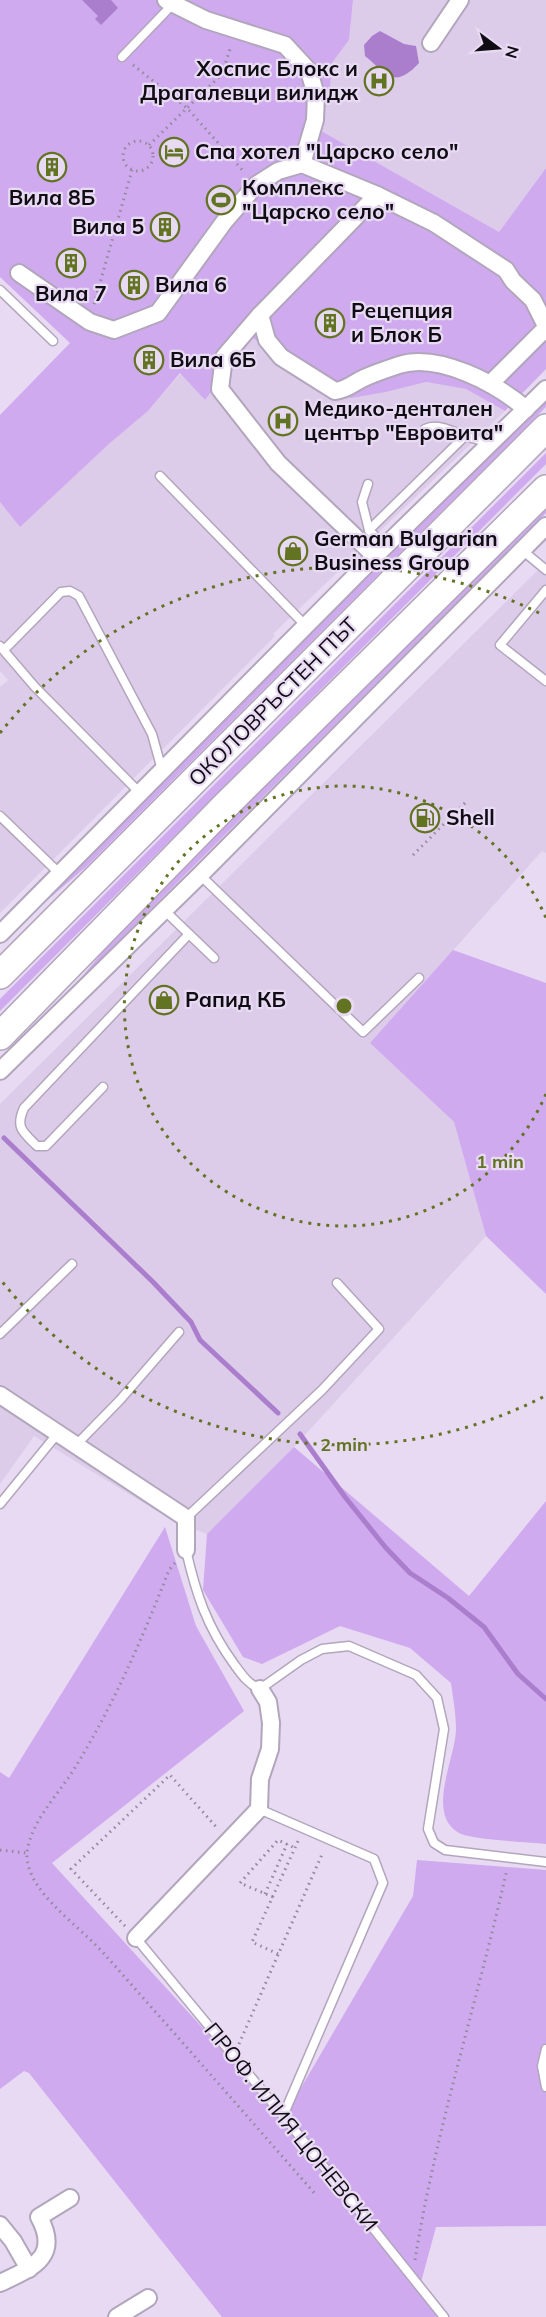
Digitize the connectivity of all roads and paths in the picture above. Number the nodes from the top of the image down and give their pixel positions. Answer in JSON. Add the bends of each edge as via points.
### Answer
{"nodes":[{"id":1,"x":460,"y":0,"type":"edge"},
{"id":2,"x":169,"y":2,"type":"edge"},
{"id":3,"x":236,"y":30,"type":"junction"},
{"id":4,"x":432,"y":43,"type":"dead end"},
{"id":5,"x":122,"y":57,"type":"joint"},
{"id":6,"x":187,"y":108,"type":"junction"},
{"id":7,"x":149,"y":145,"type":"junction"},
{"id":8,"x":302,"y":165,"type":"junction"},
{"id":9,"x":132,"y":170,"type":"junction"},
{"id":10,"x":256,"y":185,"type":"junction"},
{"id":11,"x":377,"y":195,"type":"junction"},
{"id":12,"x":19,"y":273,"type":"dead end"},
{"id":13,"x":0,"y":291,"type":"edge"},
{"id":14,"x":260,"y":315,"type":"junction"},
{"id":15,"x":90,"y":322,"type":"junction"},
{"id":16,"x":546,"y":327,"type":"edge"},
{"id":17,"x":53,"y":341,"type":"dead end"},
{"id":18,"x":490,"y":384,"type":"junction"},
{"id":19,"x":546,"y":389,"type":"edge"},
{"id":20,"x":526,"y":409,"type":"junction"},
{"id":21,"x":546,"y":428,"type":"edge"},
{"id":22,"x":425,"y":429,"type":"dead end"},
{"id":23,"x":465,"y":436,"type":"junction"},
{"id":24,"x":491,"y":443,"type":"junction"},
{"id":25,"x":160,"y":476,"type":"dead end"},
{"id":26,"x":368,"y":483,"type":"dead end"},
{"id":27,"x":546,"y":489,"type":"edge"},
{"id":28,"x":546,"y":526,"type":"edge"},
{"id":29,"x":369,"y":530,"type":"junction"},
{"id":30,"x":522,"y":550,"type":"junction"},
{"id":31,"x":380,"y":551,"type":"junction"},
{"id":32,"x":546,"y":570,"type":"edge"},
{"id":33,"x":546,"y":590,"type":"edge"},
{"id":34,"x":306,"y":626,"type":"junction"},
{"id":35,"x":2,"y":648,"type":"edge"},
{"id":36,"x":546,"y":681,"type":"edge"},
{"id":37,"x":162,"y":770,"type":"junction"},
{"id":38,"x":140,"y":793,"type":"junction"},
{"id":39,"x":465,"y":804,"type":"dead end"},
{"id":40,"x":0,"y":816,"type":"edge"},
{"id":41,"x":413,"y":855,"type":"dead end"},
{"id":42,"x":59,"y":873,"type":"junction"},
{"id":43,"x":200,"y":875,"type":"junction"},
{"id":44,"x":165,"y":910,"type":"junction"},
{"id":45,"x":0,"y":934,"type":"edge"},
{"id":46,"x":189,"y":934,"type":"junction"},
{"id":47,"x":214,"y":958,"type":"dead end"},
{"id":48,"x":0,"y":975,"type":"edge"},
{"id":49,"x":419,"y":978,"type":"dead end"},
{"id":50,"x":0,"y":1036,"type":"edge"},
{"id":51,"x":0,"y":1071,"type":"edge"},
{"id":52,"x":103,"y":1087,"type":"dead end"},
{"id":53,"x":72,"y":1264,"type":"dead end"},
{"id":54,"x":337,"y":1283,"type":"dead end"},
{"id":55,"x":179,"y":1332,"type":"dead end"},
{"id":56,"x":0,"y":1334,"type":"edge"},
{"id":57,"x":0,"y":1395,"type":"edge"},
{"id":58,"x":59,"y":1433,"type":"junction"},
{"id":59,"x":77,"y":1444,"type":"junction"},
{"id":60,"x":0,"y":1504,"type":"edge"},
{"id":61,"x":186,"y":1518,"type":"junction"},
{"id":62,"x":186,"y":1550,"type":"junction"},
{"id":63,"x":260,"y":1689,"type":"junction"},
{"id":64,"x":259,"y":1809,"type":"junction"},
{"id":65,"x":304,"y":1828,"type":"junction"},
{"id":66,"x":218,"y":1829,"type":"dead end"},
{"id":67,"x":328,"y":1839,"type":"junction"},
{"id":68,"x":287,"y":1844,"type":"junction"},
{"id":69,"x":295,"y":1848,"type":"junction"},
{"id":70,"x":0,"y":1850,"type":"edge"},
{"id":71,"x":27,"y":1853,"type":"junction"},
{"id":72,"x":509,"y":1859,"type":"junction"},
{"id":73,"x":546,"y":1862,"type":"edge"},
{"id":74,"x":265,"y":1894,"type":"junction"},
{"id":75,"x":273,"y":1897,"type":"junction"},
{"id":76,"x":136,"y":1938,"type":"junction"},
{"id":77,"x":278,"y":1954,"type":"junction"},
{"id":78,"x":546,"y":2049,"type":"edge"},
{"id":79,"x":234,"y":2056,"type":"junction"},
{"id":80,"x":546,"y":2087,"type":"edge"},
{"id":81,"x":283,"y":2116,"type":"junction"},
{"id":82,"x":316,"y":2195,"type":"dead end"},
{"id":83,"x":70,"y":2198,"type":"dead end"},
{"id":84,"x":0,"y":2225,"type":"edge"},
{"id":85,"x":29,"y":2269,"type":"junction"},
{"id":86,"x":412,"y":2277,"type":"junction"},
{"id":87,"x":0,"y":2283,"type":"edge"},
{"id":88,"x":148,"y":2298,"type":"dead end"},
{"id":89,"x":117,"y":2317,"type":"edge"},
{"id":90,"x":444,"y":2317,"type":"edge"}],
"edges":[{"from":1,"to":4,"type":"street"},
{"from":2,"to":3,"type":"street"},
{"from":2,"to":5,"type":"lane"},
{"from":3,"to":6,"type":"path","via":[[222,74]]},
{"from":3,"to":8,"type":"street","via":[[285,45],[309,71],[316,95],[315,120]]},
{"from":5,"to":6,"type":"path"},
{"from":6,"to":7,"type":"path"},
{"from":6,"to":10,"type":"path"},
{"from":7,"to":9,"type":"path","via":[[153,154],[150,165]]},
{"from":7,"to":9,"type":"path","via":[[138,140],[125,148],[124,162]]},
{"from":8,"to":10,"type":"street","via":[[278,171]]},
{"from":8,"to":11,"type":"street"},
{"from":9,"to":15,"type":"path"},
{"from":10,"to":15,"type":"street","via":[[158,313],[114,330]]},
{"from":11,"to":14,"type":"street"},
{"from":11,"to":16,"type":"street","via":[[434,223],[506,270],[533,300]]},
{"from":12,"to":15,"type":"street"},
{"from":13,"to":17,"type":"lane"},
{"from":14,"to":18,"type":"street","via":[[267,340],[281,357],[335,391],[402,364],[430,363]]},
{"from":14,"to":31,"type":"street","via":[[224,357],[220,389],[278,463]]},
{"from":16,"to":18,"type":"street"},
{"from":18,"to":20,"type":"street"},
{"from":19,"to":20,"type":"street"},
{"from":20,"to":24,"type":"street"},
{"from":21,"to":48,"type":"highway","name":"ОКОЛОВРЪСТЕН ПЪТ"},
{"from":22,"to":23,"type":"lane","via":[[432,426]]},
{"from":23,"to":24,"type":"lane"},
{"from":23,"to":29,"type":"lane"},
{"from":24,"to":31,"type":"street"},
{"from":25,"to":34,"type":"lane"},
{"from":26,"to":29,"type":"lane","via":[[362,502]]},
{"from":27,"to":50,"type":"highway","name":"ОКОЛОВРЪСТЕН ПЪТ","via":[[225,806]]},
{"from":28,"to":30,"type":"street"},
{"from":29,"to":31,"type":"lane"},
{"from":30,"to":32,"type":"lane"},
{"from":30,"to":43,"type":"street"},
{"from":31,"to":34,"type":"street"},
{"from":33,"to":36,"type":"lane","via":[[500,645]]},
{"from":34,"to":37,"type":"street"},
{"from":35,"to":37,"type":"lane","via":[[61,592],[79,596],[152,734]]},
{"from":35,"to":38,"type":"lane"},
{"from":37,"to":38,"type":"street"},
{"from":38,"to":42,"type":"street"},
{"from":39,"to":41,"type":"path"},
{"from":40,"to":42,"type":"lane"},
{"from":42,"to":45,"type":"street"},
{"from":43,"to":44,"type":"street"},
{"from":43,"to":49,"type":"lane","via":[[363,1032]]},
{"from":44,"to":46,"type":"lane"},
{"from":44,"to":51,"type":"street"},
{"from":46,"to":47,"type":"lane"},
{"from":46,"to":52,"type":"lane","via":[[24,1108],[19,1119],[22,1131],[37,1146],[46,1146]]},
{"from":53,"to":56,"type":"lane"},
{"from":54,"to":61,"type":"lane","via":[[379,1329],[322,1390]]},
{"from":55,"to":59,"type":"lane"},
{"from":57,"to":58,"type":"street"},
{"from":58,"to":59,"type":"street"},
{"from":58,"to":60,"type":"lane"},
{"from":59,"to":61,"type":"street"},
{"from":61,"to":62,"type":"street"},
{"from":62,"to":63,"type":"lane","via":[[195,1590],[220,1645],[245,1679]]},
{"from":62,"to":71,"type":"path","via":[[169,1570],[132,1662],[75,1768],[33,1833]]},
{"from":63,"to":64,"type":"street","via":[[268,1702],[271,1723],[270,1749],[260,1779]]},
{"from":63,"to":72,"type":"lane","via":[[322,1649],[349,1646],[416,1675],[437,1698],[444,1729],[428,1829],[434,1843],[445,1850]]},
{"from":64,"to":65,"type":"lane"},
{"from":64,"to":76,"type":"street"},
{"from":65,"to":67,"type":"lane"},
{"from":65,"to":69,"type":"path"},
{"from":66,"to":76,"type":"path","via":[[170,1775],[70,1869]]},
{"from":67,"to":77,"type":"path"},
{"from":67,"to":81,"type":"lane","via":[[374,1859],[383,1883]]},
{"from":68,"to":69,"type":"path"},
{"from":68,"to":74,"type":"path"},
{"from":68,"to":74,"type":"path","via":[[278,1840],[240,1883]]},
{"from":69,"to":75,"type":"path"},
{"from":70,"to":71,"type":"path"},
{"from":71,"to":82,"type":"path","via":[[38,1887],[103,1952]]},
{"from":72,"to":73,"type":"lane"},
{"from":72,"to":86,"type":"path","via":[[482,1979],[442,2126]]},
{"from":74,"to":75,"type":"path"},
{"from":75,"to":77,"type":"path","via":[[252,1942]]},
{"from":76,"to":79,"type":"lane","name":"ПРОФ. ИЛИЯ ЦОНЕВСКИ"},
{"from":77,"to":79,"type":"path"},
{"from":78,"to":80,"type":"lane","via":[[542,2066]]},
{"from":79,"to":81,"type":"lane","name":"ПРОФ. ИЛИЯ ЦОНЕВСКИ"},
{"from":81,"to":86,"type":"lane","name":"ПРОФ. ИЛИЯ ЦОНЕВСКИ"},
{"from":83,"to":85,"type":"street","via":[[39,2217],[48,2243],[41,2259]]},
{"from":84,"to":85,"type":"street"},
{"from":85,"to":87,"type":"street"},
{"from":86,"to":90,"type":"lane","name":"ПРОФ. ИЛИЯ ЦОНЕВСКИ"},
{"from":88,"to":89,"type":"street"}]}
